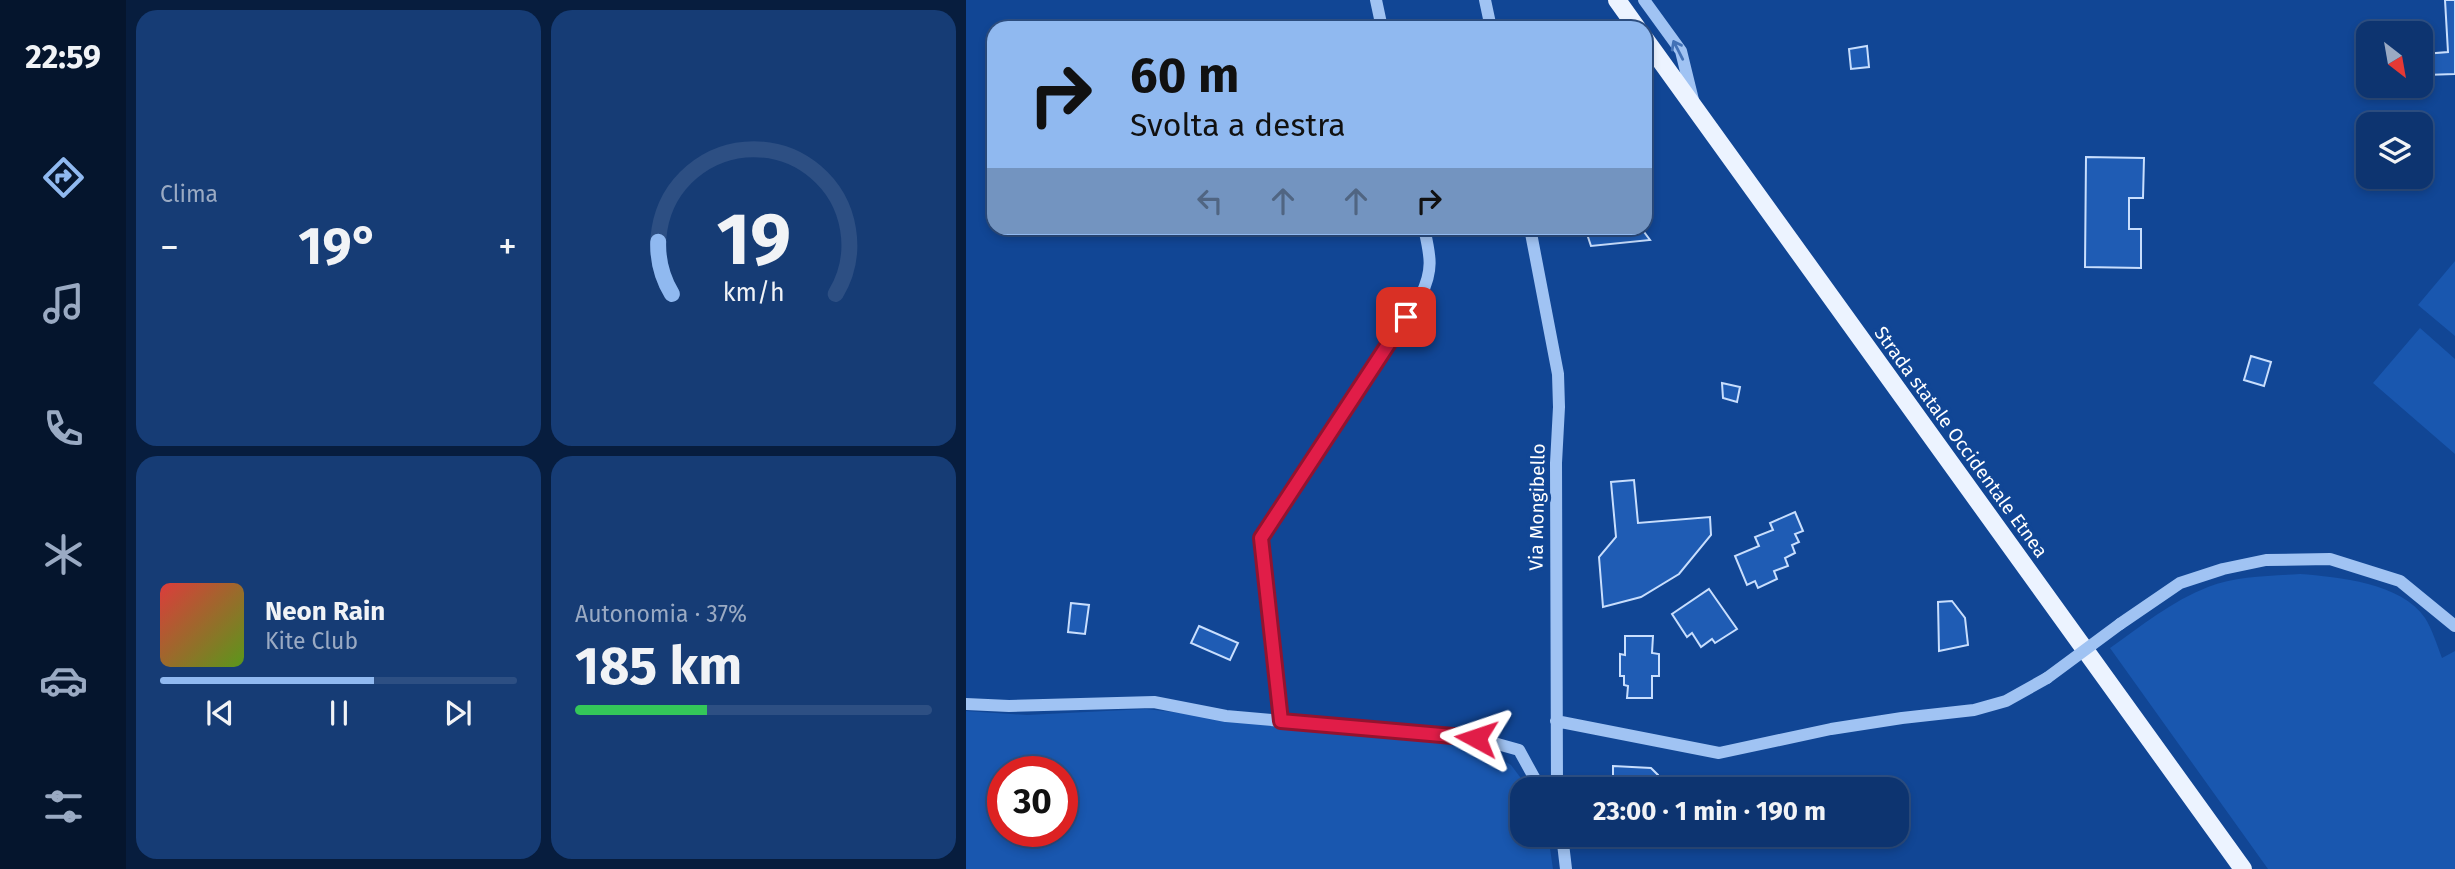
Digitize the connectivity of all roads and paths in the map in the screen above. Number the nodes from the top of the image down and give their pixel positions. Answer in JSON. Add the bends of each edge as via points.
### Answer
{"nodes":[{"id":1,"x":1376,"y":0,"type":"edge"},
{"id":2,"x":1485,"y":0,"type":"edge"},
{"id":3,"x":1617,"y":0,"type":"edge"},
{"id":4,"x":1644,"y":0,"type":"edge"},
{"id":5,"x":1380,"y":21,"type":"edge"},
{"id":6,"x":1489,"y":21,"type":"edge"},
{"id":7,"x":1632,"y":21,"type":"edge"},
{"id":8,"x":1652,"y":49,"type":"edge"},
{"id":9,"x":1694,"y":107,"type":"junction"},
{"id":10,"x":1426,"y":235,"type":"edge"},
{"id":11,"x":1532,"y":235,"type":"edge"},
{"id":12,"x":2455,"y":626,"type":"edge"},
{"id":13,"x":966,"y":704,"type":"edge"},
{"id":14,"x":1281,"y":721,"type":"junction"},
{"id":15,"x":1556,"y":721,"type":"junction"},
{"id":16,"x":1534,"y":777,"type":"edge"},
{"id":17,"x":1557,"y":777,"type":"edge"},
{"id":18,"x":1563,"y":847,"type":"edge"},
{"id":19,"x":1566,"y":869,"type":"edge"},
{"id":20,"x":2243,"y":869,"type":"edge"}],
"edges":[{"from":1,"to":5,"type":"street"},
{"from":2,"to":6,"type":"street"},
{"from":3,"to":7,"type":"main road"},
{"from":9,"to":4,"type":"street","one_way":true,"via":[[1681,51]]},
{"from":8,"to":9,"type":"main road","name":"Strada statale Occidentale Etnea"},
{"from":9,"to":20,"type":"main road","name":"Strada statale Occidentale Etnea"},
{"from":10,"to":14,"type":"street","via":[[1431,260],[1421,295],[1261,538]]},
{"from":11,"to":15,"type":"street","name":"Via Mongibello","via":[[1558,374]]},
{"from":12,"to":15,"type":"street","bridge":true,"via":[[2400,581],[2330,559],[2266,560],[2180,583],[2047,678],[2006,701],[1974,710],[1830,729],[1718,752]]},
{"from":13,"to":14,"type":"street","via":[[1154,702]]},
{"from":14,"to":16,"type":"street","via":[[1476,738],[1519,750]]},
{"from":15,"to":17,"type":"street","name":"Via Mongibello"},
{"from":18,"to":19,"type":"street"}]}
